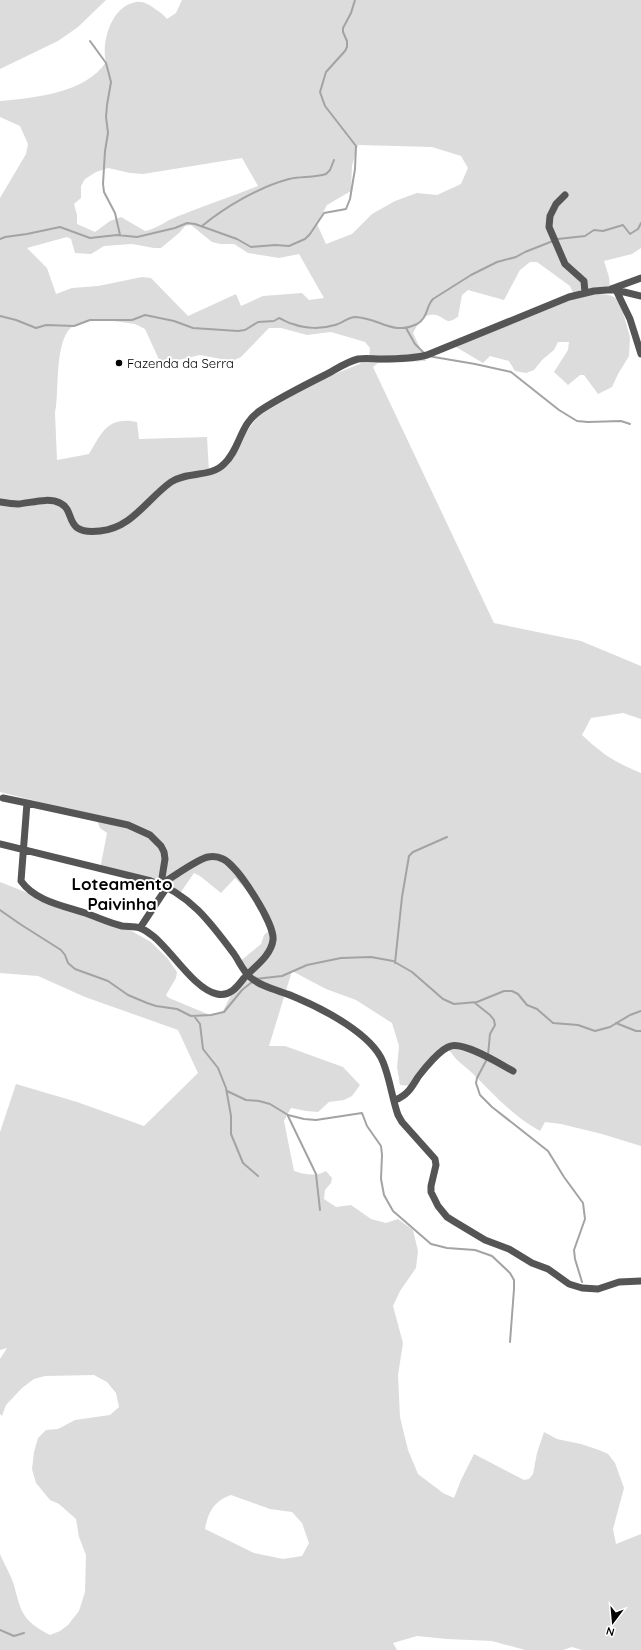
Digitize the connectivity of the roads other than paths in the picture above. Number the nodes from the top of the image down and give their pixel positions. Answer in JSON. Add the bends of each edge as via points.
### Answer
{"nodes":[{"id":1,"x":565,"y":195,"type":"dead end"},
{"id":2,"x":641,"y":278,"type":"edge"},
{"id":3,"x":607,"y":290,"type":"junction"},
{"id":4,"x":616,"y":290,"type":"junction"},
{"id":5,"x":585,"y":293,"type":"junction"},
{"id":6,"x":641,"y":296,"type":"edge"},
{"id":7,"x":641,"y":354,"type":"edge"},
{"id":8,"x":0,"y":502,"type":"edge"},
{"id":9,"x":3,"y":798,"type":"dead end"},
{"id":10,"x":27,"y":802,"type":"junction"},
{"id":11,"x":0,"y":844,"type":"edge"},
{"id":12,"x":24,"y":851,"type":"junction"},
{"id":13,"x":164,"y":886,"type":"junction"},
{"id":14,"x":140,"y":928,"type":"junction"},
{"id":15,"x":248,"y":974,"type":"junction"},
{"id":16,"x":513,"y":1071,"type":"dead end"},
{"id":17,"x":395,"y":1100,"type":"junction"},
{"id":18,"x":641,"y":1281,"type":"edge"}],
"edges":[{"from":1,"to":5,"type":"street","via":[[556,204],[550,216],[549,226],[564,264],[584,281]]},
{"from":2,"to":3,"type":"street"},
{"from":3,"to":4,"type":"street"},
{"from":3,"to":5,"type":"street"},
{"from":4,"to":6,"type":"street"},
{"from":4,"to":7,"type":"street","via":[[630,318]]},
{"from":5,"to":8,"type":"street","via":[[569,297],[427,355],[414,358],[366,358],[348,363],[254,415],[248,420],[230,457],[218,469],[171,482],[139,513],[116,528],[86,532],[73,524],[66,509],[56,502]]},
{"from":9,"to":10,"type":"street"},
{"from":10,"to":12,"type":"street"},
{"from":10,"to":13,"type":"street","via":[[128,824],[150,835],[157,840],[164,852]]},
{"from":11,"to":12,"type":"street"},
{"from":12,"to":13,"type":"street"},
{"from":12,"to":14,"type":"street","via":[[21,881],[34,893],[52,903],[112,923]]},
{"from":13,"to":14,"type":"street"},
{"from":13,"to":15,"type":"street","via":[[192,904],[210,922]]},
{"from":13,"to":15,"type":"street","via":[[207,857],[223,859],[230,864],[257,899],[273,936],[264,958]]},
{"from":14,"to":15,"type":"street","via":[[167,949],[185,971],[202,986],[216,994],[223,995],[233,990]]},
{"from":15,"to":17,"type":"street","via":[[262,984],[298,998],[337,1018],[362,1036],[381,1058]]},
{"from":16,"to":17,"type":"street","via":[[465,1047],[451,1046],[420,1074],[406,1094]]},
{"from":17,"to":18,"type":"street","via":[[402,1122],[435,1159],[431,1192],[447,1218],[485,1240],[510,1249],[532,1263],[548,1269],[569,1284],[598,1289],[619,1282]]}]}
